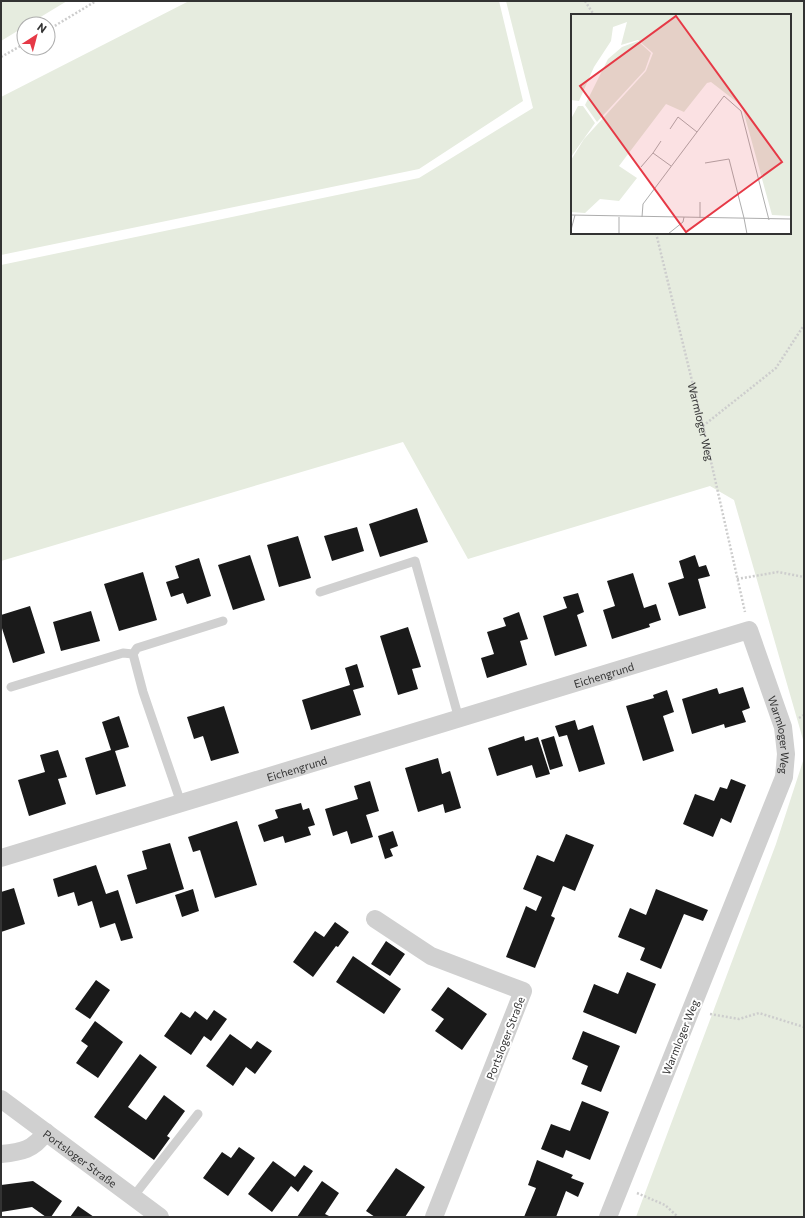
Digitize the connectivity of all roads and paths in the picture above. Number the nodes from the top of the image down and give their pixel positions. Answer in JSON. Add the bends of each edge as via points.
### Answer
{"nodes":[{"id":1,"x":96,"y":1,"type":"edge"},
{"id":2,"x":585,"y":1,"type":"edge"},
{"id":3,"x":593,"y":14,"type":"edge"},
{"id":4,"x":56,"y":25,"type":"edge"},
{"id":5,"x":16,"y":49,"type":"edge"},
{"id":6,"x":1,"y":57,"type":"edge"},
{"id":7,"x":656,"y":234,"type":"edge"},
{"id":8,"x":804,"y":325,"type":"edge"},
{"id":9,"x":703,"y":426,"type":"junction"},
{"id":10,"x":804,"y":577,"type":"edge"},
{"id":11,"x":737,"y":579,"type":"junction"},
{"id":12,"x":320,"y":592,"type":"dead end"},
{"id":13,"x":223,"y":621,"type":"dead end"},
{"id":14,"x":749,"y":630,"type":"junction"},
{"id":15,"x":133,"y":654,"type":"junction"},
{"id":16,"x":11,"y":687,"type":"dead end"},
{"id":17,"x":459,"y":719,"type":"junction"},
{"id":18,"x":181,"y":803,"type":"junction"},
{"id":19,"x":1,"y":858,"type":"edge"},
{"id":20,"x":375,"y":919,"type":"dead end"},
{"id":21,"x":690,"y":1012,"type":"junction"},
{"id":22,"x":804,"y":1026,"type":"edge"},
{"id":23,"x":1,"y":1099,"type":"edge"},
{"id":24,"x":198,"y":1114,"type":"dead end"},
{"id":25,"x":46,"y":1132,"type":"junction"},
{"id":26,"x":1,"y":1154,"type":"edge"},
{"id":27,"x":620,"y":1186,"type":"junction"},
{"id":28,"x":133,"y":1197,"type":"junction"},
{"id":29,"x":160,"y":1217,"type":"edge"},
{"id":30,"x":434,"y":1217,"type":"edge"},
{"id":31,"x":608,"y":1217,"type":"edge"},
{"id":32,"x":678,"y":1217,"type":"edge"}],
"edges":[{"from":1,"to":4,"type":"path"},
{"from":2,"to":3,"type":"path"},
{"from":5,"to":6,"type":"path"},
{"from":7,"to":9,"type":"path","name":"Warmloger Weg"},
{"from":8,"to":9,"type":"path","via":[[776,368]]},
{"from":9,"to":11,"type":"path","name":"Warmloger Weg"},
{"from":10,"to":11,"type":"path","via":[[778,572]]},
{"from":11,"to":14,"type":"path","name":"Warmloger Weg"},
{"from":12,"to":17,"type":"lane","via":[[415,561]]},
{"from":13,"to":15,"type":"lane","via":[[137,648]]},
{"from":14,"to":17,"type":"street","name":"Eichengrund"},
{"from":14,"to":21,"type":"street","name":"Warmloger Weg","via":[[783,727],[786,754],[784,777]]},
{"from":15,"to":16,"type":"lane","via":[[123,653]]},
{"from":15,"to":18,"type":"lane","via":[[143,692]]},
{"from":17,"to":18,"type":"street","name":"Eichengrund"},
{"from":18,"to":19,"type":"street","name":"Eichengrund"},
{"from":20,"to":30,"type":"street","name":"Portsloger Straße","via":[[431,956],[523,991]]},
{"from":21,"to":22,"type":"path","via":[[739,1019],[759,1013]]},
{"from":21,"to":27,"type":"street","name":"Warmloger Weg"},
{"from":23,"to":25,"type":"street","name":"Portsloger Straße"},
{"from":24,"to":28,"type":"lane"},
{"from":25,"to":26,"type":"street","via":[[38,1142],[21,1152]]},
{"from":25,"to":28,"type":"street","name":"Portsloger Straße"},
{"from":27,"to":31,"type":"street","name":"Warmloger Weg"},
{"from":27,"to":32,"type":"path","via":[[664,1205]]},
{"from":28,"to":29,"type":"street","name":"Portsloger Straße"}]}
